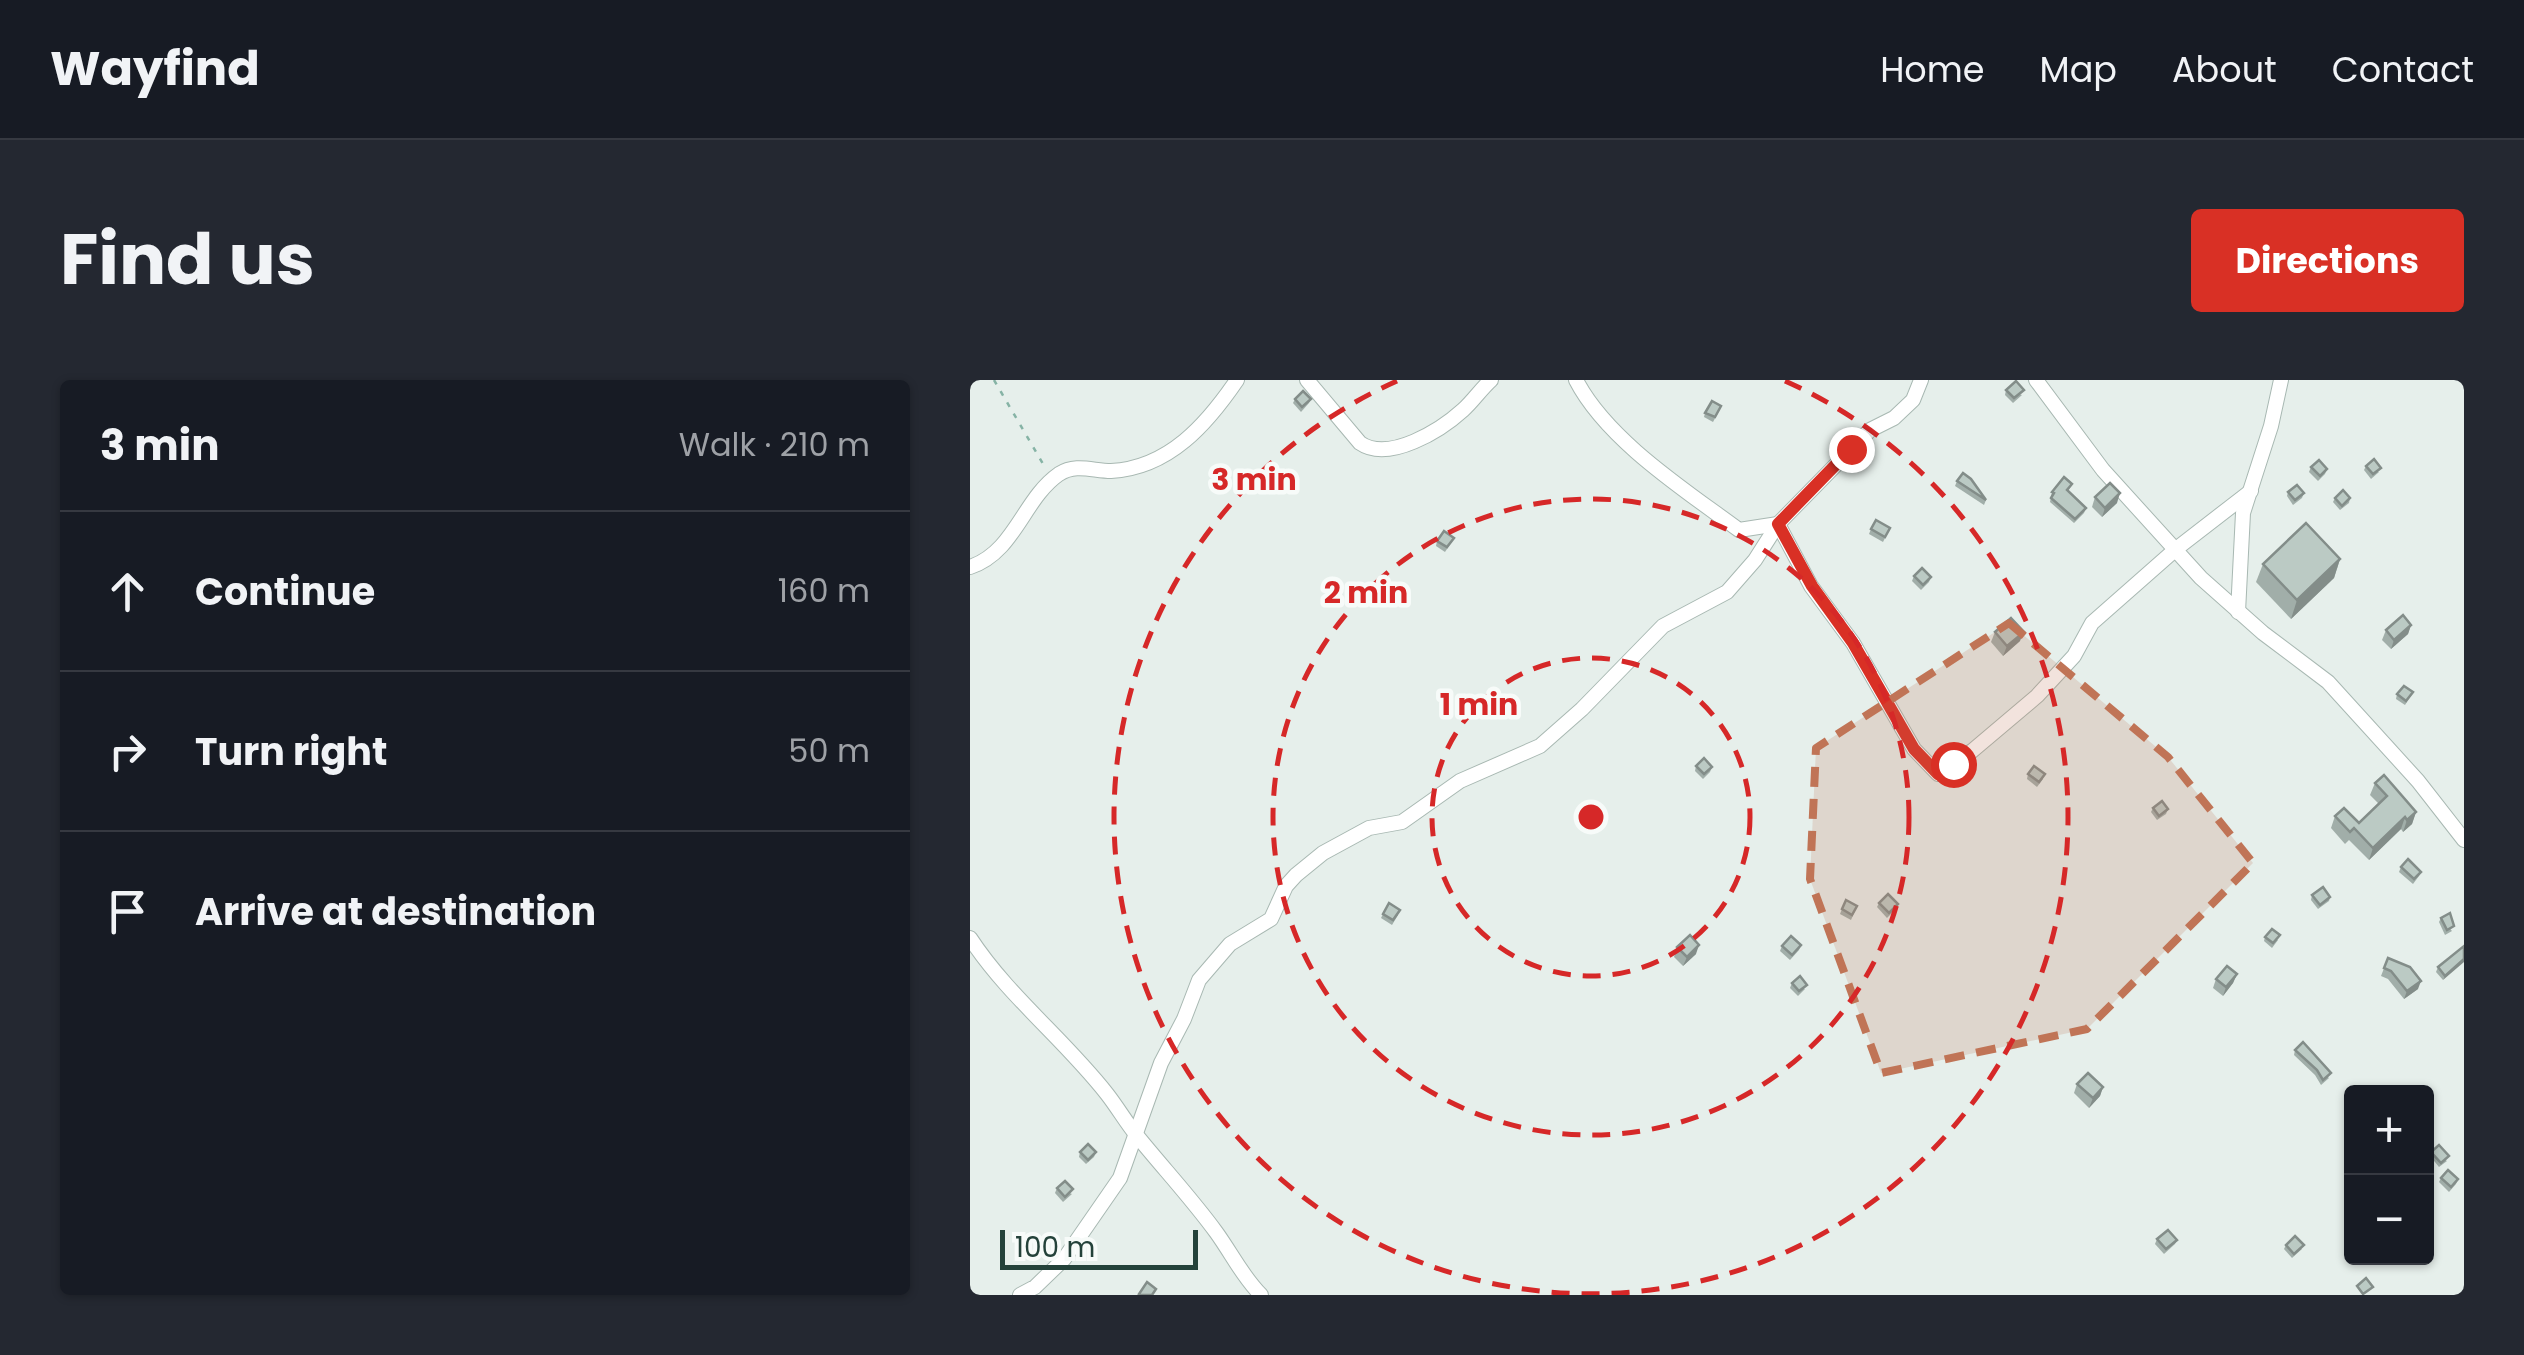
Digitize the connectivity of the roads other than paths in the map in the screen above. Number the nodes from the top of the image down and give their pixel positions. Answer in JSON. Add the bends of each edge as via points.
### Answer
{"nodes":[{"id":1,"x":1237,"y":380,"type":"edge"},
{"id":2,"x":1308,"y":380,"type":"edge"},
{"id":3,"x":1492,"y":380,"type":"edge"},
{"id":4,"x":1576,"y":380,"type":"edge"},
{"id":5,"x":1921,"y":380,"type":"edge"},
{"id":6,"x":2036,"y":380,"type":"edge"},
{"id":7,"x":2281,"y":380,"type":"edge"},
{"id":8,"x":2251,"y":491,"type":"junction"},
{"id":9,"x":1778,"y":524,"type":"junction"},
{"id":10,"x":2176,"y":549,"type":"junction"},
{"id":11,"x":970,"y":567,"type":"edge"},
{"id":12,"x":2238,"y":612,"type":"junction"},
{"id":13,"x":2464,"y":840,"type":"edge"},
{"id":14,"x":970,"y":938,"type":"edge"},
{"id":15,"x":1135,"y":1134,"type":"junction"},
{"id":16,"x":1020,"y":1295,"type":"edge"},
{"id":17,"x":1260,"y":1295,"type":"edge"}],
"edges":[{"from":1,"to":11,"type":"street","via":[[1199,429],[1152,460],[1110,471],[1064,471],[1038,493],[1012,534]]},
{"from":2,"to":3,"type":"street","via":[[1369,449],[1422,438],[1462,412]]},
{"from":4,"to":9,"type":"street","via":[[1589,404],[1624,438],[1738,530]]},
{"from":5,"to":9,"type":"street","via":[[1913,400],[1870,430]]},
{"from":6,"to":10,"type":"street","via":[[2104,470]]},
{"from":7,"to":8,"type":"street"},
{"from":8,"to":10,"type":"street"},
{"from":8,"to":12,"type":"street","via":[[2243,513]]},
{"from":9,"to":10,"type":"street","via":[[1914,749],[1938,774],[2037,696],[2074,656],[2092,623]]},
{"from":9,"to":15,"type":"street","via":[[1727,592],[1663,626],[1540,746],[1460,780],[1402,822],[1369,828],[1323,852],[1296,875],[1271,919],[1230,944],[1198,980]]},
{"from":10,"to":12,"type":"street"},
{"from":12,"to":13,"type":"street","via":[[2328,682]]},
{"from":14,"to":15,"type":"street"},
{"from":15,"to":16,"type":"street","via":[[1120,1178],[1064,1260]]},
{"from":15,"to":17,"type":"street"}]}
